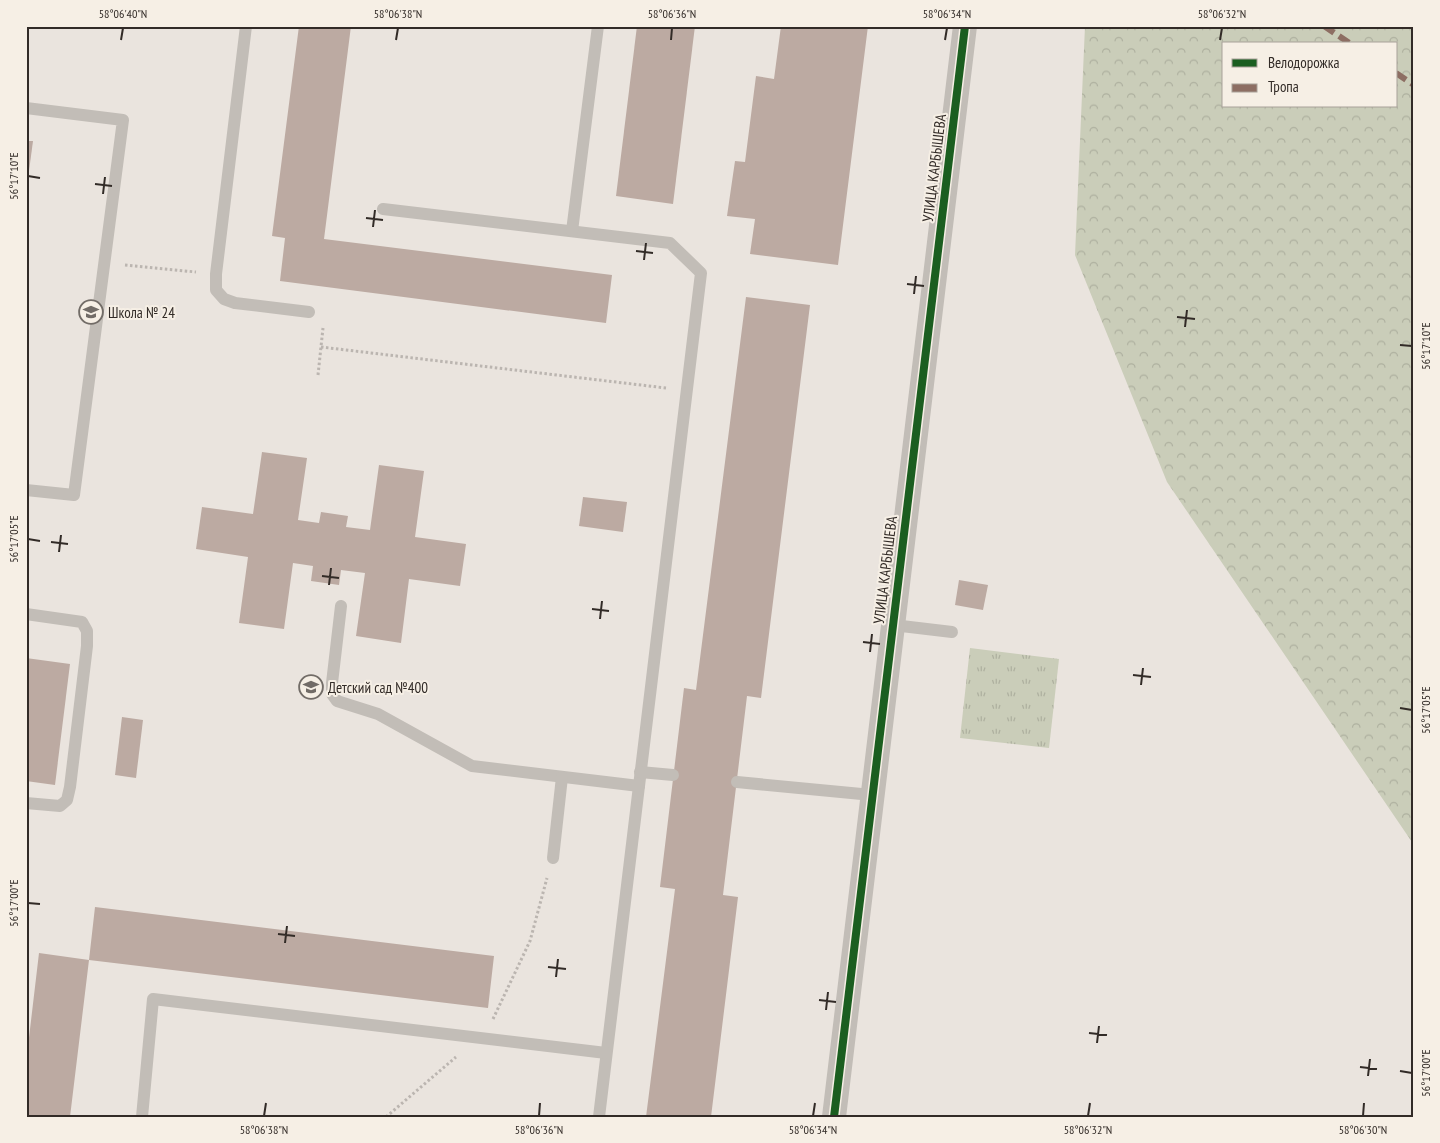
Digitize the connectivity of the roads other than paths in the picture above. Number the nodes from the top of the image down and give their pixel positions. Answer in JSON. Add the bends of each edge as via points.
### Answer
{"nodes":[{"id":1,"x":246,"y":26,"type":"edge"},
{"id":2,"x":598,"y":26,"type":"edge"},
{"id":3,"x":965,"y":26,"type":"edge"},
{"id":4,"x":26,"y":108,"type":"edge"},
{"id":5,"x":383,"y":209,"type":"dead end"},
{"id":6,"x":572,"y":231,"type":"junction"},
{"id":7,"x":309,"y":312,"type":"road end"},
{"id":8,"x":26,"y":490,"type":"edge"},
{"id":9,"x":341,"y":606,"type":"dead end"},
{"id":10,"x":26,"y":614,"type":"edge"},
{"id":11,"x":893,"y":625,"type":"junction"},
{"id":12,"x":952,"y":632,"type":"dead end"},
{"id":13,"x":640,"y":772,"type":"junction"},
{"id":14,"x":674,"y":775,"type":"dead end"},
{"id":15,"x":562,"y":776,"type":"junction"},
{"id":16,"x":737,"y":782,"type":"dead end"},
{"id":17,"x":638,"y":786,"type":"junction"},
{"id":18,"x":872,"y":795,"type":"junction"},
{"id":19,"x":26,"y":803,"type":"edge"},
{"id":20,"x":553,"y":858,"type":"road end"},
{"id":21,"x":606,"y":1053,"type":"junction"},
{"id":22,"x":142,"y":1117,"type":"edge"},
{"id":23,"x":598,"y":1117,"type":"edge"},
{"id":24,"x":834,"y":1117,"type":"edge"}],
"edges":[{"from":1,"to":7,"type":"lane","via":[[216,290],[224,299],[235,302]]},
{"from":2,"to":6,"type":"lane"},
{"from":3,"to":11,"type":"street","name":"УЛИЦА КАРБЫШЕВА"},
{"from":4,"to":8,"type":"lane","via":[[122,120],[74,495]]},
{"from":5,"to":6,"type":"lane"},
{"from":6,"to":13,"type":"lane","via":[[670,243],[701,273]]},
{"from":9,"to":15,"type":"lane","via":[[332,683],[336,701],[378,714],[472,766]]},
{"from":10,"to":19,"type":"lane","via":[[82,622],[87,631],[87,646],[67,800],[60,806]]},
{"from":11,"to":12,"type":"lane"},
{"from":11,"to":18,"type":"street","name":"УЛИЦА КАРБЫШЕВА"},
{"from":13,"to":14,"type":"lane"},
{"from":13,"to":17,"type":"lane"},
{"from":15,"to":17,"type":"lane"},
{"from":15,"to":20,"type":"lane"},
{"from":16,"to":18,"type":"lane"},
{"from":17,"to":21,"type":"lane"},
{"from":18,"to":24,"type":"street","name":"УЛИЦА КАРБЫШЕВА"},
{"from":21,"to":22,"type":"lane","via":[[153,999]]},
{"from":21,"to":23,"type":"lane"}]}
